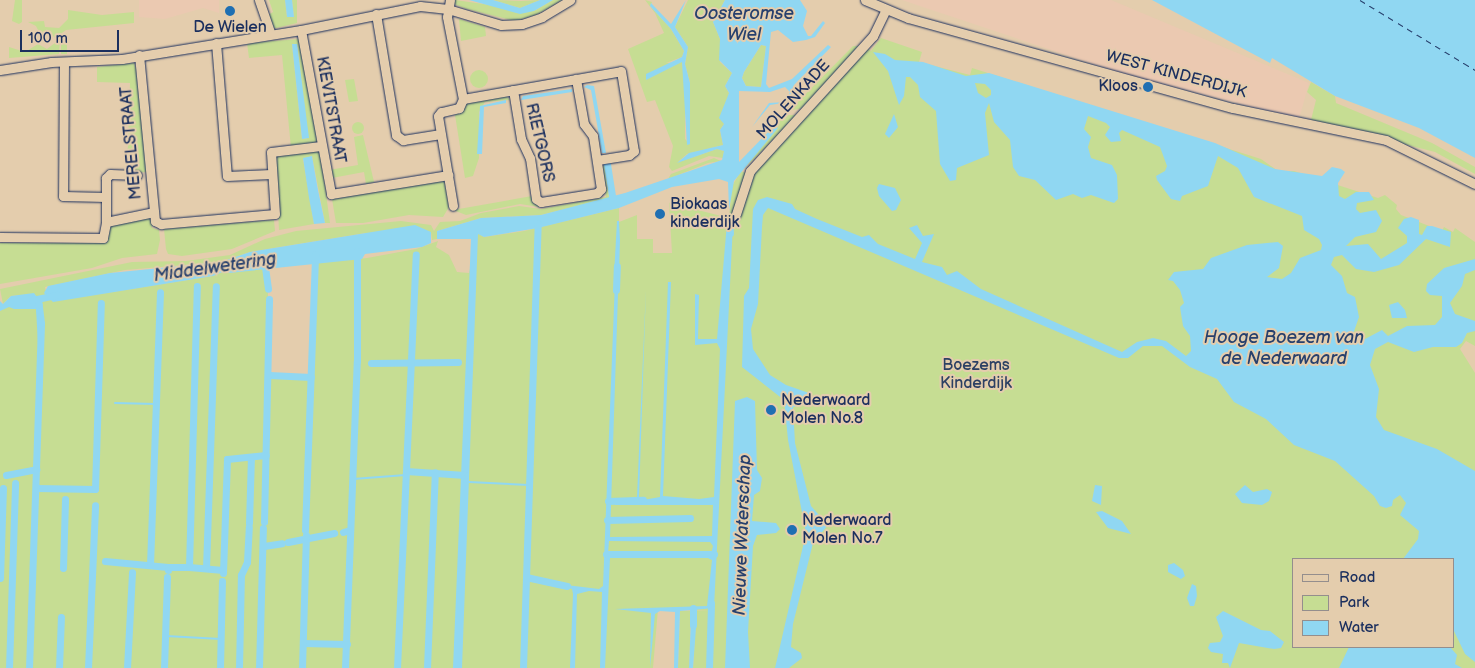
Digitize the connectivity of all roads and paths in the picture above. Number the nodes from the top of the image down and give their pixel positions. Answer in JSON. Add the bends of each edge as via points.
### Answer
{"nodes":[{"id":1,"x":259,"y":0,"type":"edge"},
{"id":2,"x":570,"y":0,"type":"edge"},
{"id":3,"x":865,"y":0,"type":"edge"},
{"id":4,"x":449,"y":5,"type":"edge"},
{"id":5,"x":885,"y":11,"type":"junction"},
{"id":6,"x":376,"y":14,"type":"junction"},
{"id":7,"x":301,"y":30,"type":"junction"},
{"id":8,"x":270,"y":34,"type":"junction"},
{"id":9,"x":216,"y":42,"type":"junction"},
{"id":10,"x":139,"y":55,"type":"junction"},
{"id":11,"x":64,"y":62,"type":"junction"},
{"id":12,"x":0,"y":70,"type":"edge"},
{"id":13,"x":581,"y":78,"type":"junction"},
{"id":14,"x":513,"y":90,"type":"junction"},
{"id":15,"x":462,"y":99,"type":"junction"},
{"id":16,"x":441,"y":134,"type":"junction"},
{"id":17,"x":321,"y":146,"type":"junction"},
{"id":18,"x":597,"y":160,"type":"junction"},
{"id":19,"x":271,"y":174,"type":"junction"},
{"id":20,"x":448,"y":174,"type":"junction"},
{"id":21,"x":137,"y":175,"type":"dead end"},
{"id":22,"x":1475,"y":184,"type":"edge"},
{"id":23,"x":106,"y":197,"type":"junction"},
{"id":24,"x":453,"y":206,"type":"dead end"},
{"id":25,"x":154,"y":212,"type":"junction"},
{"id":26,"x":736,"y":214,"type":"dead end"},
{"id":27,"x":106,"y":222,"type":"junction"},
{"id":28,"x":0,"y":237,"type":"edge"}],
"edges":[{"from":1,"to":8,"type":"street"},
{"from":2,"to":4,"type":"street","via":[[542,17],[511,25]]},
{"from":3,"to":5,"type":"street","name":"WEST KINDERDIJK"},
{"from":4,"to":6,"type":"street","via":[[420,6]]},
{"from":4,"to":15,"type":"street"},
{"from":5,"to":22,"type":"street","name":"WEST KINDERDIJK","via":[[1233,108],[1386,140]]},
{"from":5,"to":26,"type":"street","name":"MOLENKADE","via":[[874,36],[750,171],[744,181]]},
{"from":6,"to":7,"type":"street"},
{"from":6,"to":16,"type":"street","via":[[396,135],[403,140]]},
{"from":7,"to":8,"type":"street"},
{"from":7,"to":17,"type":"street","name":"KIEVITSTRAAT"},
{"from":8,"to":9,"type":"street"},
{"from":9,"to":10,"type":"street"},
{"from":9,"to":19,"type":"street","via":[[227,176]]},
{"from":10,"to":11,"type":"street"},
{"from":10,"to":25,"type":"street","name":"MERELSTRAAT"},
{"from":11,"to":12,"type":"street"},
{"from":11,"to":23,"type":"street","via":[[63,196]]},
{"from":13,"to":14,"type":"street","name":"RIETGORS"},
{"from":13,"to":18,"type":"street","name":"RIETGORS","via":[[584,124],[593,136]]},
{"from":13,"to":18,"type":"street","via":[[621,71],[634,151],[629,155]]},
{"from":14,"to":15,"type":"street","name":"RIETGORS"},
{"from":14,"to":18,"type":"street","name":"RIETGORS","via":[[538,201],[600,192]]},
{"from":15,"to":16,"type":"street","via":[[457,109],[438,114]]},
{"from":16,"to":20,"type":"street"},
{"from":17,"to":19,"type":"street","via":[[271,152]]},
{"from":17,"to":20,"type":"street","name":"KIEVITSTRAAT","via":[[331,194]]},
{"from":19,"to":25,"type":"street","name":"MERELSTRAAT","via":[[275,214],[161,224],[155,221]]},
{"from":20,"to":24,"type":"street"},
{"from":21,"to":23,"type":"street","via":[[110,174],[106,178]]},
{"from":23,"to":27,"type":"street"},
{"from":25,"to":27,"type":"street"},
{"from":27,"to":28,"type":"street","via":[[103,238]]}]}
